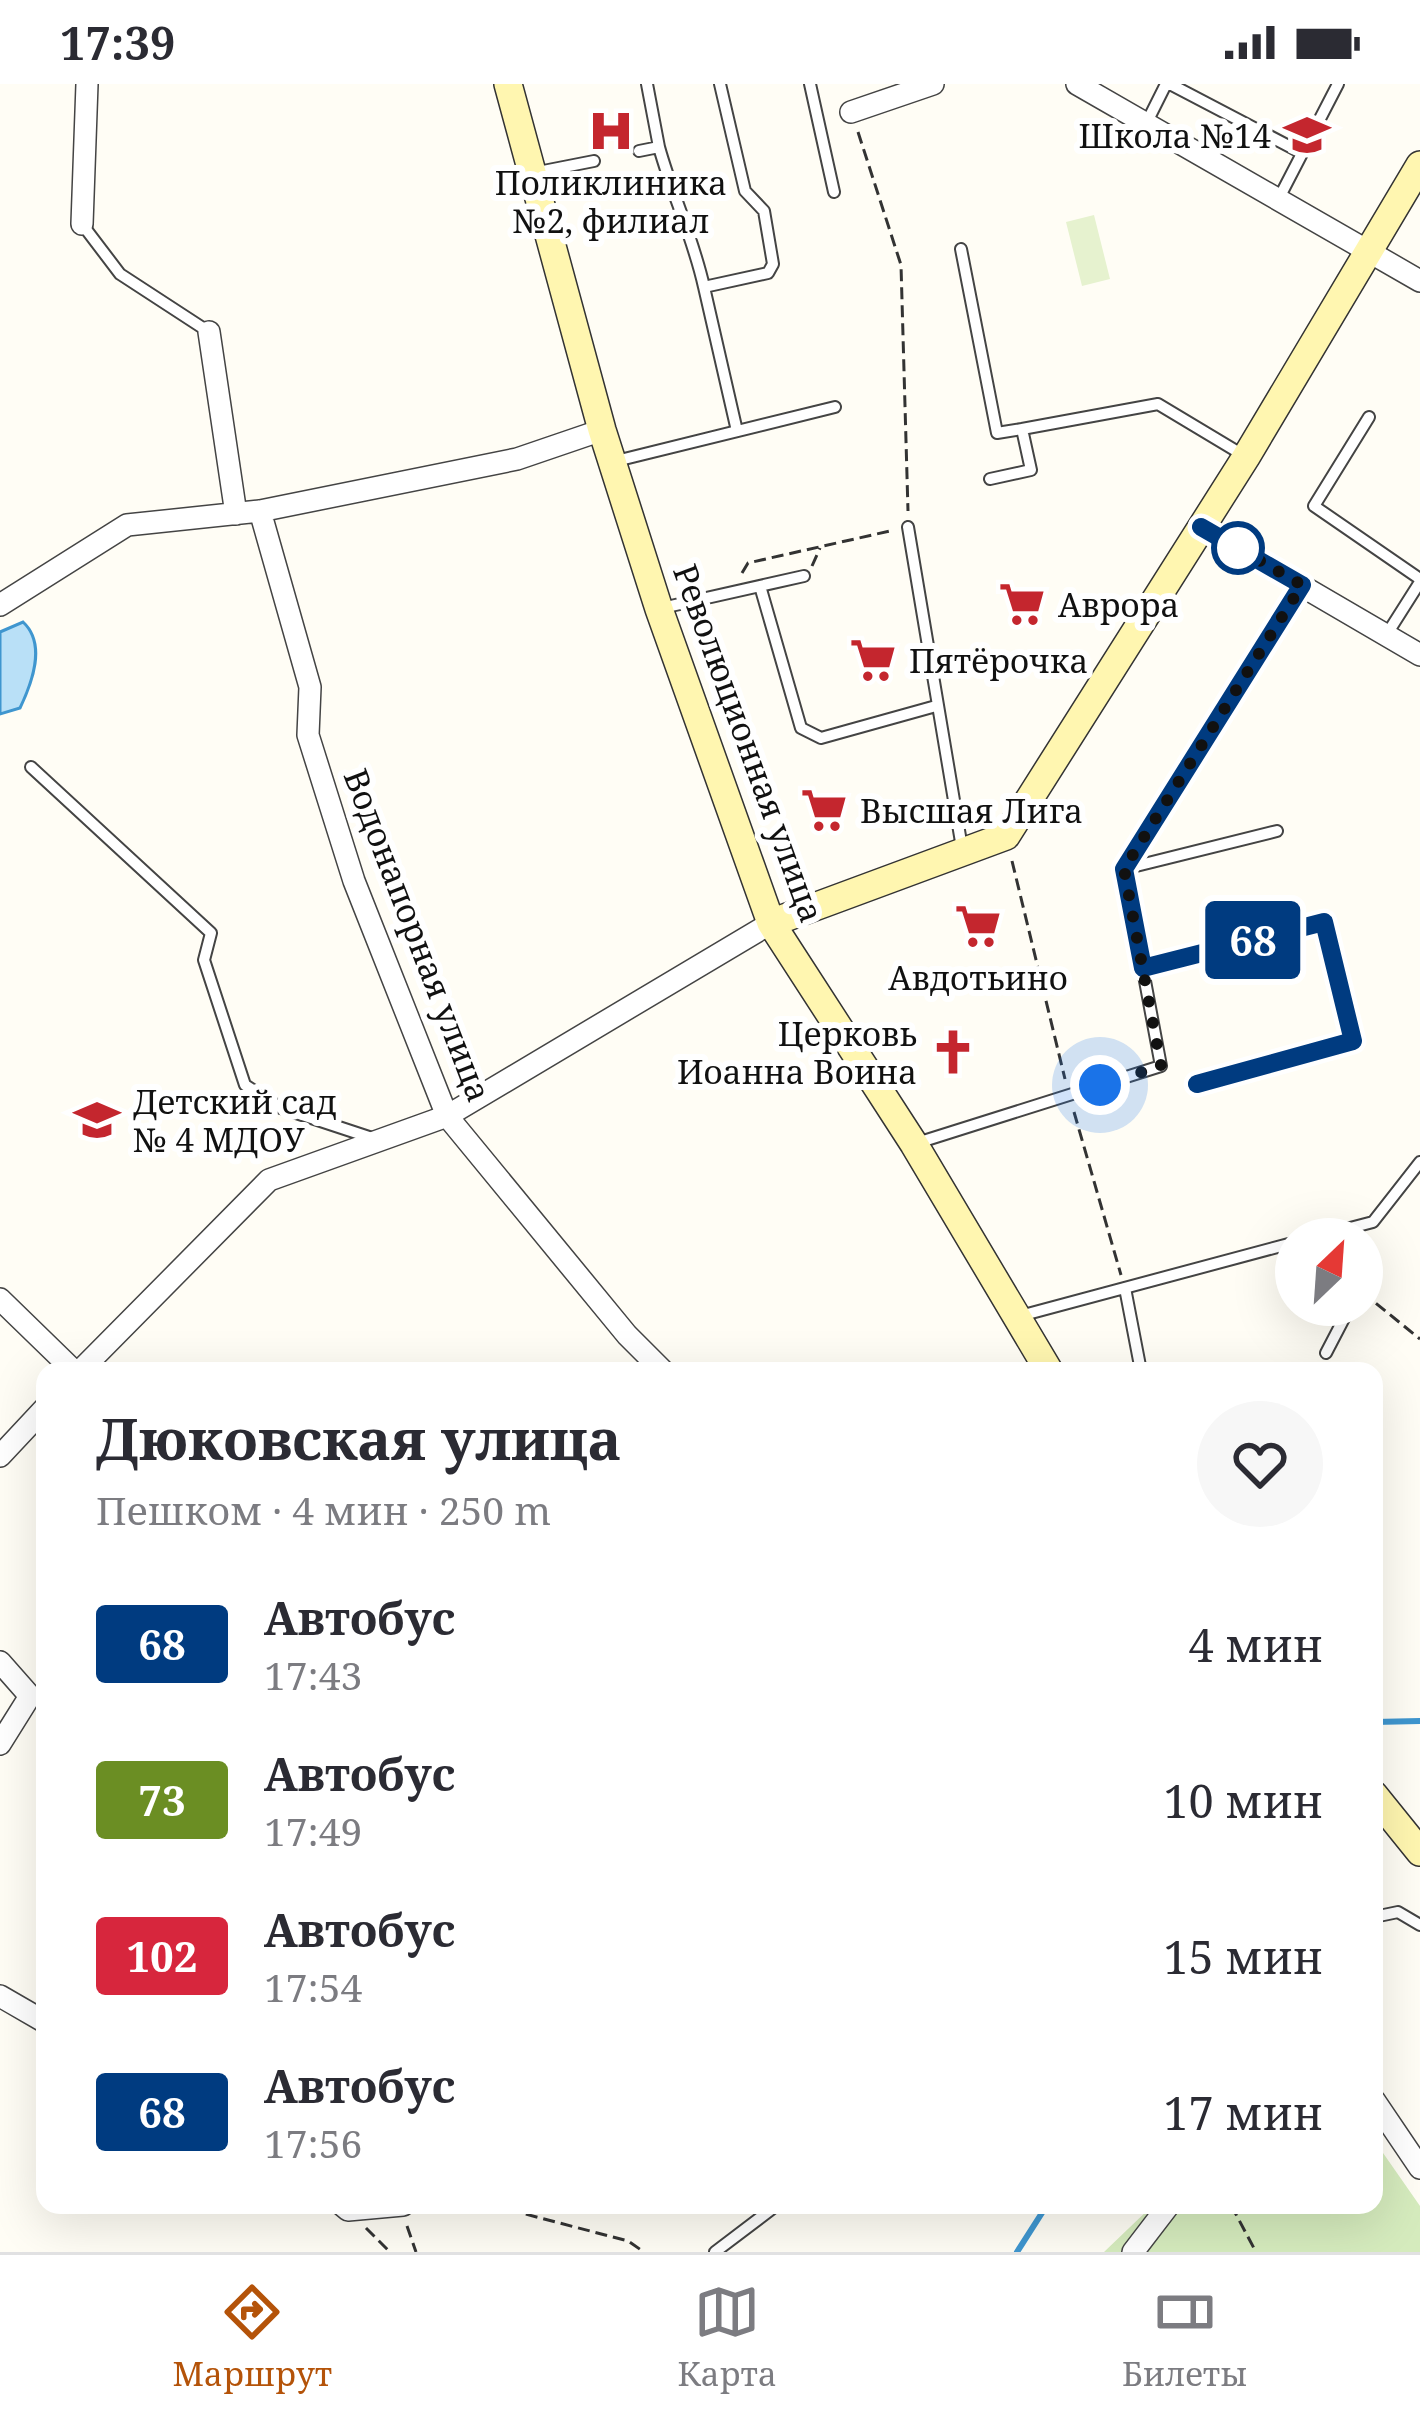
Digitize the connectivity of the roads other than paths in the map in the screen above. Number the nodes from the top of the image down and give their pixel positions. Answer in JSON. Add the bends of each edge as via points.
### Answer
{"nodes":[{"id":1,"x":87,"y":84,"type":"edge"},
{"id":2,"x":508,"y":84,"type":"edge"},
{"id":3,"x":647,"y":84,"type":"edge"},
{"id":4,"x":720,"y":84,"type":"edge"},
{"id":5,"x":810,"y":84,"type":"edge"},
{"id":6,"x":934,"y":84,"type":"edge"},
{"id":7,"x":1077,"y":84,"type":"edge"},
{"id":8,"x":1168,"y":84,"type":"edge"},
{"id":9,"x":1339,"y":84,"type":"edge"},
{"id":10,"x":851,"y":112,"type":"road end"},
{"id":11,"x":1146,"y":124,"type":"junction"},
{"id":12,"x":659,"y":147,"type":"junction"},
{"id":13,"x":639,"y":151,"type":"dead end"},
{"id":14,"x":1302,"y":153,"type":"junction"},
{"id":15,"x":594,"y":160,"type":"dead end"},
{"id":16,"x":1420,"y":166,"type":"edge"},
{"id":17,"x":529,"y":174,"type":"junction"},
{"id":18,"x":834,"y":192,"type":"dead end"},
{"id":19,"x":1278,"y":200,"type":"junction"},
{"id":20,"x":82,"y":224,"type":"joint"},
{"id":21,"x":961,"y":249,"type":"dead end"},
{"id":22,"x":1367,"y":250,"type":"junction"},
{"id":23,"x":1420,"y":281,"type":"edge"},
{"id":24,"x":704,"y":287,"type":"junction"},
{"id":25,"x":208,"y":332,"type":"joint"},
{"id":26,"x":836,"y":407,"type":"dead end"},
{"id":27,"x":1369,"y":417,"type":"dead end"},
{"id":28,"x":1022,"y":429,"type":"junction"},
{"id":29,"x":602,"y":430,"type":"junction"},
{"id":30,"x":737,"y":431,"type":"junction"},
{"id":31,"x":1246,"y":457,"type":"junction"},
{"id":32,"x":613,"y":462,"type":"junction"},
{"id":33,"x":990,"y":479,"type":"dead end"},
{"id":34,"x":260,"y":511,"type":"junction"},
{"id":35,"x":236,"y":514,"type":"junction"},
{"id":36,"x":908,"y":527,"type":"road end"},
{"id":37,"x":1201,"y":527,"type":"junction"},
{"id":38,"x":804,"y":576,"type":"road end"},
{"id":39,"x":1420,"y":580,"type":"edge"},
{"id":40,"x":1302,"y":585,"type":"junction"},
{"id":41,"x":760,"y":586,"type":"junction"},
{"id":42,"x":0,"y":605,"type":"edge"},
{"id":43,"x":659,"y":609,"type":"junction"},
{"id":44,"x":1387,"y":634,"type":"junction"},
{"id":45,"x":1420,"y":655,"type":"edge"},
{"id":46,"x":936,"y":706,"type":"junction"},
{"id":47,"x":31,"y":766,"type":"dead end"},
{"id":48,"x":1277,"y":831,"type":"dead end"},
{"id":49,"x":962,"y":848,"type":"junction"},
{"id":50,"x":1124,"y":869,"type":"junction"},
{"id":51,"x":771,"y":923,"type":"junction"},
{"id":52,"x":1143,"y":968,"type":"junction"},
{"id":53,"x":1197,"y":1084,"type":"dead end"},
{"id":54,"x":447,"y":1116,"type":"junction"},
{"id":55,"x":382,"y":1141,"type":"junction"},
{"id":56,"x":914,"y":1144,"type":"junction"},
{"id":57,"x":1420,"y":1162,"type":"edge"},
{"id":58,"x":1376,"y":1218,"type":"edge"},
{"id":59,"x":1275,"y":1248,"type":"edge"},
{"id":60,"x":1124,"y":1288,"type":"junction"},
{"id":61,"x":0,"y":1299,"type":"edge"},
{"id":62,"x":1017,"y":1317,"type":"junction"},
{"id":63,"x":1340,"y":1326,"type":"edge"},
{"id":64,"x":1327,"y":1353,"type":"dead end"},
{"id":65,"x":67,"y":1362,"type":"edge"},
{"id":66,"x":86,"y":1362,"type":"edge"},
{"id":67,"x":654,"y":1362,"type":"edge"},
{"id":68,"x":1044,"y":1362,"type":"edge"},
{"id":69,"x":1139,"y":1362,"type":"edge"},
{"id":70,"x":36,"y":1418,"type":"edge"},
{"id":71,"x":0,"y":1456,"type":"edge"},
{"id":72,"x":0,"y":1662,"type":"edge"},
{"id":73,"x":0,"y":1744,"type":"edge"},
{"id":74,"x":1383,"y":1806,"type":"edge"},
{"id":75,"x":1420,"y":1852,"type":"edge"},
{"id":76,"x":1383,"y":1915,"type":"edge"},
{"id":77,"x":1420,"y":1925,"type":"edge"},
{"id":78,"x":0,"y":1996,"type":"edge"},
{"id":79,"x":36,"y":2017,"type":"edge"},
{"id":80,"x":1383,"y":2113,"type":"edge"},
{"id":81,"x":1420,"y":2168,"type":"edge"},
{"id":82,"x":765,"y":2214,"type":"edge"},
{"id":83,"x":1162,"y":2214,"type":"edge"},
{"id":84,"x":715,"y":2252,"type":"edge"},
{"id":85,"x":1133,"y":2252,"type":"edge"}],
"edges":[{"from":1,"to":20,"type":"street"},
{"from":2,"to":17,"type":"main road","name":"Революционная улица"},
{"from":3,"to":12,"type":"lane"},
{"from":4,"to":24,"type":"lane","via":[[745,190],[764,211],[773,264],[768,273]]},
{"from":5,"to":18,"type":"lane"},
{"from":6,"to":10,"type":"street"},
{"from":7,"to":11,"type":"street"},
{"from":8,"to":11,"type":"lane"},
{"from":8,"to":14,"type":"lane"},
{"from":9,"to":14,"type":"lane"},
{"from":11,"to":19,"type":"street"},
{"from":12,"to":13,"type":"lane"},
{"from":12,"to":24,"type":"lane","via":[[676,209],[690,223]]},
{"from":14,"to":19,"type":"lane"},
{"from":15,"to":17,"type":"lane"},
{"from":16,"to":22,"type":"main road"},
{"from":17,"to":29,"type":"main road","name":"Революционная улица"},
{"from":19,"to":22,"type":"street"},
{"from":20,"to":25,"type":"lane","via":[[120,274]]},
{"from":21,"to":28,"type":"lane","via":[[997,433]]},
{"from":22,"to":23,"type":"street"},
{"from":22,"to":31,"type":"main road"},
{"from":24,"to":30,"type":"lane"},
{"from":25,"to":35,"type":"street"},
{"from":26,"to":30,"type":"lane"},
{"from":27,"to":39,"type":"lane","via":[[1314,506]]},
{"from":28,"to":31,"type":"lane","via":[[1158,404]]},
{"from":28,"to":33,"type":"lane","via":[[1031,470]]},
{"from":29,"to":32,"type":"main road","name":"Революционная улица"},
{"from":29,"to":34,"type":"street","via":[[517,459]]},
{"from":30,"to":32,"type":"lane"},
{"from":31,"to":37,"type":"main road"},
{"from":32,"to":43,"type":"main road","name":"Революционная улица"},
{"from":34,"to":35,"type":"street"},
{"from":34,"to":54,"type":"street","name":"Водонапорная улица","via":[[310,687],[308,736],[354,881]]},
{"from":35,"to":42,"type":"street","via":[[127,525]]},
{"from":36,"to":46,"type":"lane"},
{"from":37,"to":40,"type":"street"},
{"from":37,"to":49,"type":"main road","via":[[1006,836]]},
{"from":38,"to":41,"type":"lane"},
{"from":39,"to":44,"type":"lane"},
{"from":40,"to":44,"type":"street"},
{"from":40,"to":50,"type":"lane"},
{"from":41,"to":43,"type":"lane"},
{"from":41,"to":46,"type":"lane","via":[[801,728],[821,739]]},
{"from":43,"to":51,"type":"main road","name":"Революционная улица"},
{"from":44,"to":45,"type":"street"},
{"from":46,"to":49,"type":"lane"},
{"from":47,"to":55,"type":"lane","via":[[211,932],[203,960],[245,1084],[280,1108]]},
{"from":48,"to":50,"type":"lane"},
{"from":49,"to":51,"type":"main road"},
{"from":50,"to":52,"type":"lane"},
{"from":51,"to":54,"type":"street"},
{"from":51,"to":56,"type":"main road","name":"Революционная улица"},
{"from":52,"to":53,"type":"lane","via":[[1324,922],[1353,1041]]},
{"from":52,"to":56,"type":"lane","via":[[1161,1066]]},
{"from":54,"to":55,"type":"street"},
{"from":54,"to":67,"type":"street","name":"Водонапорная улица"},
{"from":55,"to":66,"type":"street","via":[[269,1180]]},
{"from":56,"to":62,"type":"main road","name":"Революционная улица"},
{"from":57,"to":58,"type":"lane"},
{"from":59,"to":60,"type":"lane"},
{"from":60,"to":62,"type":"lane"},
{"from":60,"to":69,"type":"lane"},
{"from":61,"to":65,"type":"street"},
{"from":62,"to":68,"type":"main road","name":"Революционная улица"},
{"from":63,"to":64,"type":"lane"},
{"from":70,"to":71,"type":"street"},
{"from":72,"to":73,"type":"street","via":[[30,1696]]},
{"from":74,"to":75,"type":"main road"},
{"from":76,"to":77,"type":"lane","via":[[1398,1912]]},
{"from":78,"to":79,"type":"street"},
{"from":80,"to":81,"type":"street"},
{"from":82,"to":84,"type":"lane"},
{"from":83,"to":85,"type":"street"}]}
